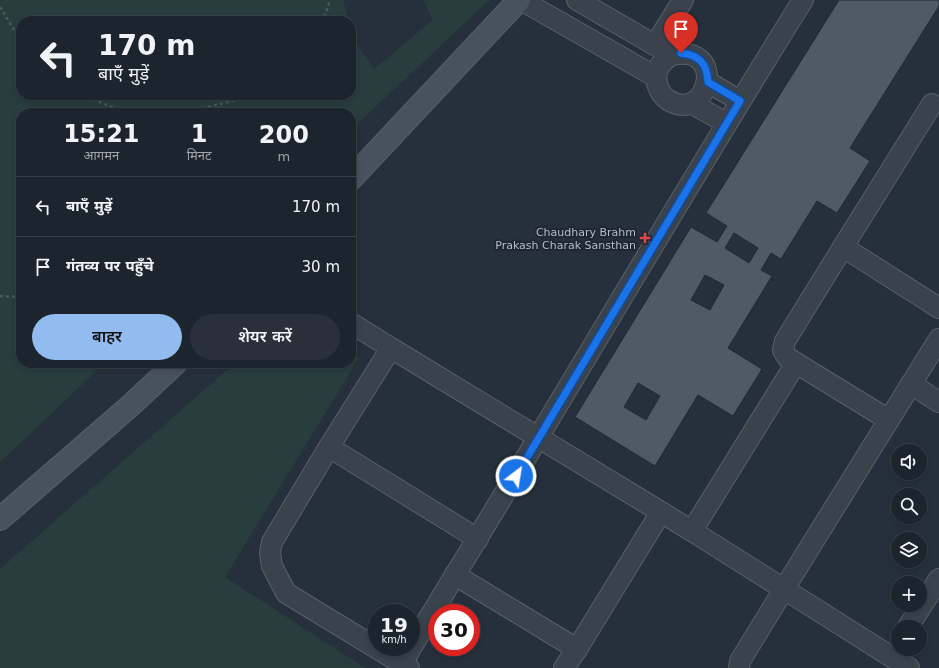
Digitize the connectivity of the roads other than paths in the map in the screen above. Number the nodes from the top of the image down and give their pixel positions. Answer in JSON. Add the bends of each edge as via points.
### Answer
{"nodes":[{"id":1,"x":520,"y":0,"type":"edge"},
{"id":2,"x":577,"y":0,"type":"edge"},
{"id":3,"x":683,"y":0,"type":"edge"},
{"id":4,"x":803,"y":0,"type":"edge"},
{"id":5,"x":655,"y":45,"type":"junction"},
{"id":6,"x":672,"y":55,"type":"junction"},
{"id":7,"x":656,"y":77,"type":"junction"},
{"id":8,"x":708,"y":82,"type":"junction"},
{"id":9,"x":740,"y":101,"type":"junction"},
{"id":10,"x":937,"y":101,"type":"edge"},
{"id":11,"x":692,"y":103,"type":"junction"},
{"id":12,"x":726,"y":123,"type":"junction"},
{"id":13,"x":356,"y":174,"type":"edge"},
{"id":14,"x":843,"y":248,"type":"junction"},
{"id":15,"x":939,"y":308,"type":"edge"},
{"id":16,"x":356,"y":327,"type":"edge"},
{"id":17,"x":939,"y":339,"type":"edge"},
{"id":18,"x":391,"y":348,"type":"junction"},
{"id":19,"x":796,"y":363,"type":"junction"},
{"id":20,"x":171,"y":368,"type":"edge"},
{"id":21,"x":911,"y":384,"type":"junction"},
{"id":22,"x":939,"y":402,"type":"edge"},
{"id":23,"x":889,"y":420,"type":"junction"},
{"id":24,"x":539,"y":438,"type":"junction"},
{"id":25,"x":329,"y":447,"type":"junction"},
{"id":26,"x":661,"y":512,"type":"junction"},
{"id":27,"x":0,"y":520,"type":"edge"},
{"id":28,"x":692,"y":531,"type":"junction"},
{"id":29,"x":478,"y":539,"type":"junction"},
{"id":30,"x":455,"y":575,"type":"junction"},
{"id":31,"x":939,"y":579,"type":"edge"},
{"id":32,"x":784,"y":589,"type":"junction"},
{"id":33,"x":913,"y":620,"type":"edge"},
{"id":34,"x":891,"y":647,"type":"edge"},
{"id":35,"x":577,"y":649,"type":"junction"},
{"id":36,"x":900,"y":656,"type":"edge"},
{"id":37,"x":406,"y":666,"type":"edge"},
{"id":38,"x":564,"y":668,"type":"edge"},
{"id":39,"x":739,"y":668,"type":"edge"},
{"id":40,"x":910,"y":668,"type":"edge"}],
"edges":[{"from":1,"to":7,"type":"street"},
{"from":1,"to":13,"type":"street"},
{"from":2,"to":5,"type":"street"},
{"from":3,"to":5,"type":"street"},
{"from":4,"to":9,"type":"street"},
{"from":5,"to":6,"type":"street"},
{"from":6,"to":7,"type":"street","via":[[661,64]]},
{"from":6,"to":8,"type":"street","via":[[690,54],[698,59],[708,74]]},
{"from":7,"to":11,"type":"street","via":[[661,94],[668,100]]},
{"from":8,"to":9,"type":"street"},
{"from":8,"to":11,"type":"street","via":[[700,97]]},
{"from":9,"to":12,"type":"street"},
{"from":10,"to":14,"type":"street"},
{"from":11,"to":12,"type":"street"},
{"from":12,"to":24,"type":"street"},
{"from":14,"to":15,"type":"street"},
{"from":14,"to":19,"type":"street","via":[[784,341],[783,350],[787,357]]},
{"from":16,"to":18,"type":"street"},
{"from":17,"to":21,"type":"street"},
{"from":18,"to":24,"type":"street"},
{"from":18,"to":25,"type":"street"},
{"from":19,"to":23,"type":"street"},
{"from":19,"to":28,"type":"street"},
{"from":20,"to":27,"type":"street"},
{"from":21,"to":22,"type":"street"},
{"from":21,"to":23,"type":"street"},
{"from":23,"to":32,"type":"street"},
{"from":24,"to":26,"type":"street"},
{"from":24,"to":29,"type":"street"},
{"from":25,"to":29,"type":"street"},
{"from":25,"to":37,"type":"street","via":[[272,542],[272,566],[286,593]]},
{"from":26,"to":28,"type":"street"},
{"from":26,"to":35,"type":"street"},
{"from":28,"to":32,"type":"street"},
{"from":29,"to":30,"type":"street"},
{"from":30,"to":35,"type":"street"},
{"from":30,"to":37,"type":"street"},
{"from":31,"to":33,"type":"street"},
{"from":32,"to":34,"type":"street"},
{"from":32,"to":39,"type":"street","via":[[740,661]]},
{"from":35,"to":38,"type":"street"},
{"from":36,"to":40,"type":"street"}]}
